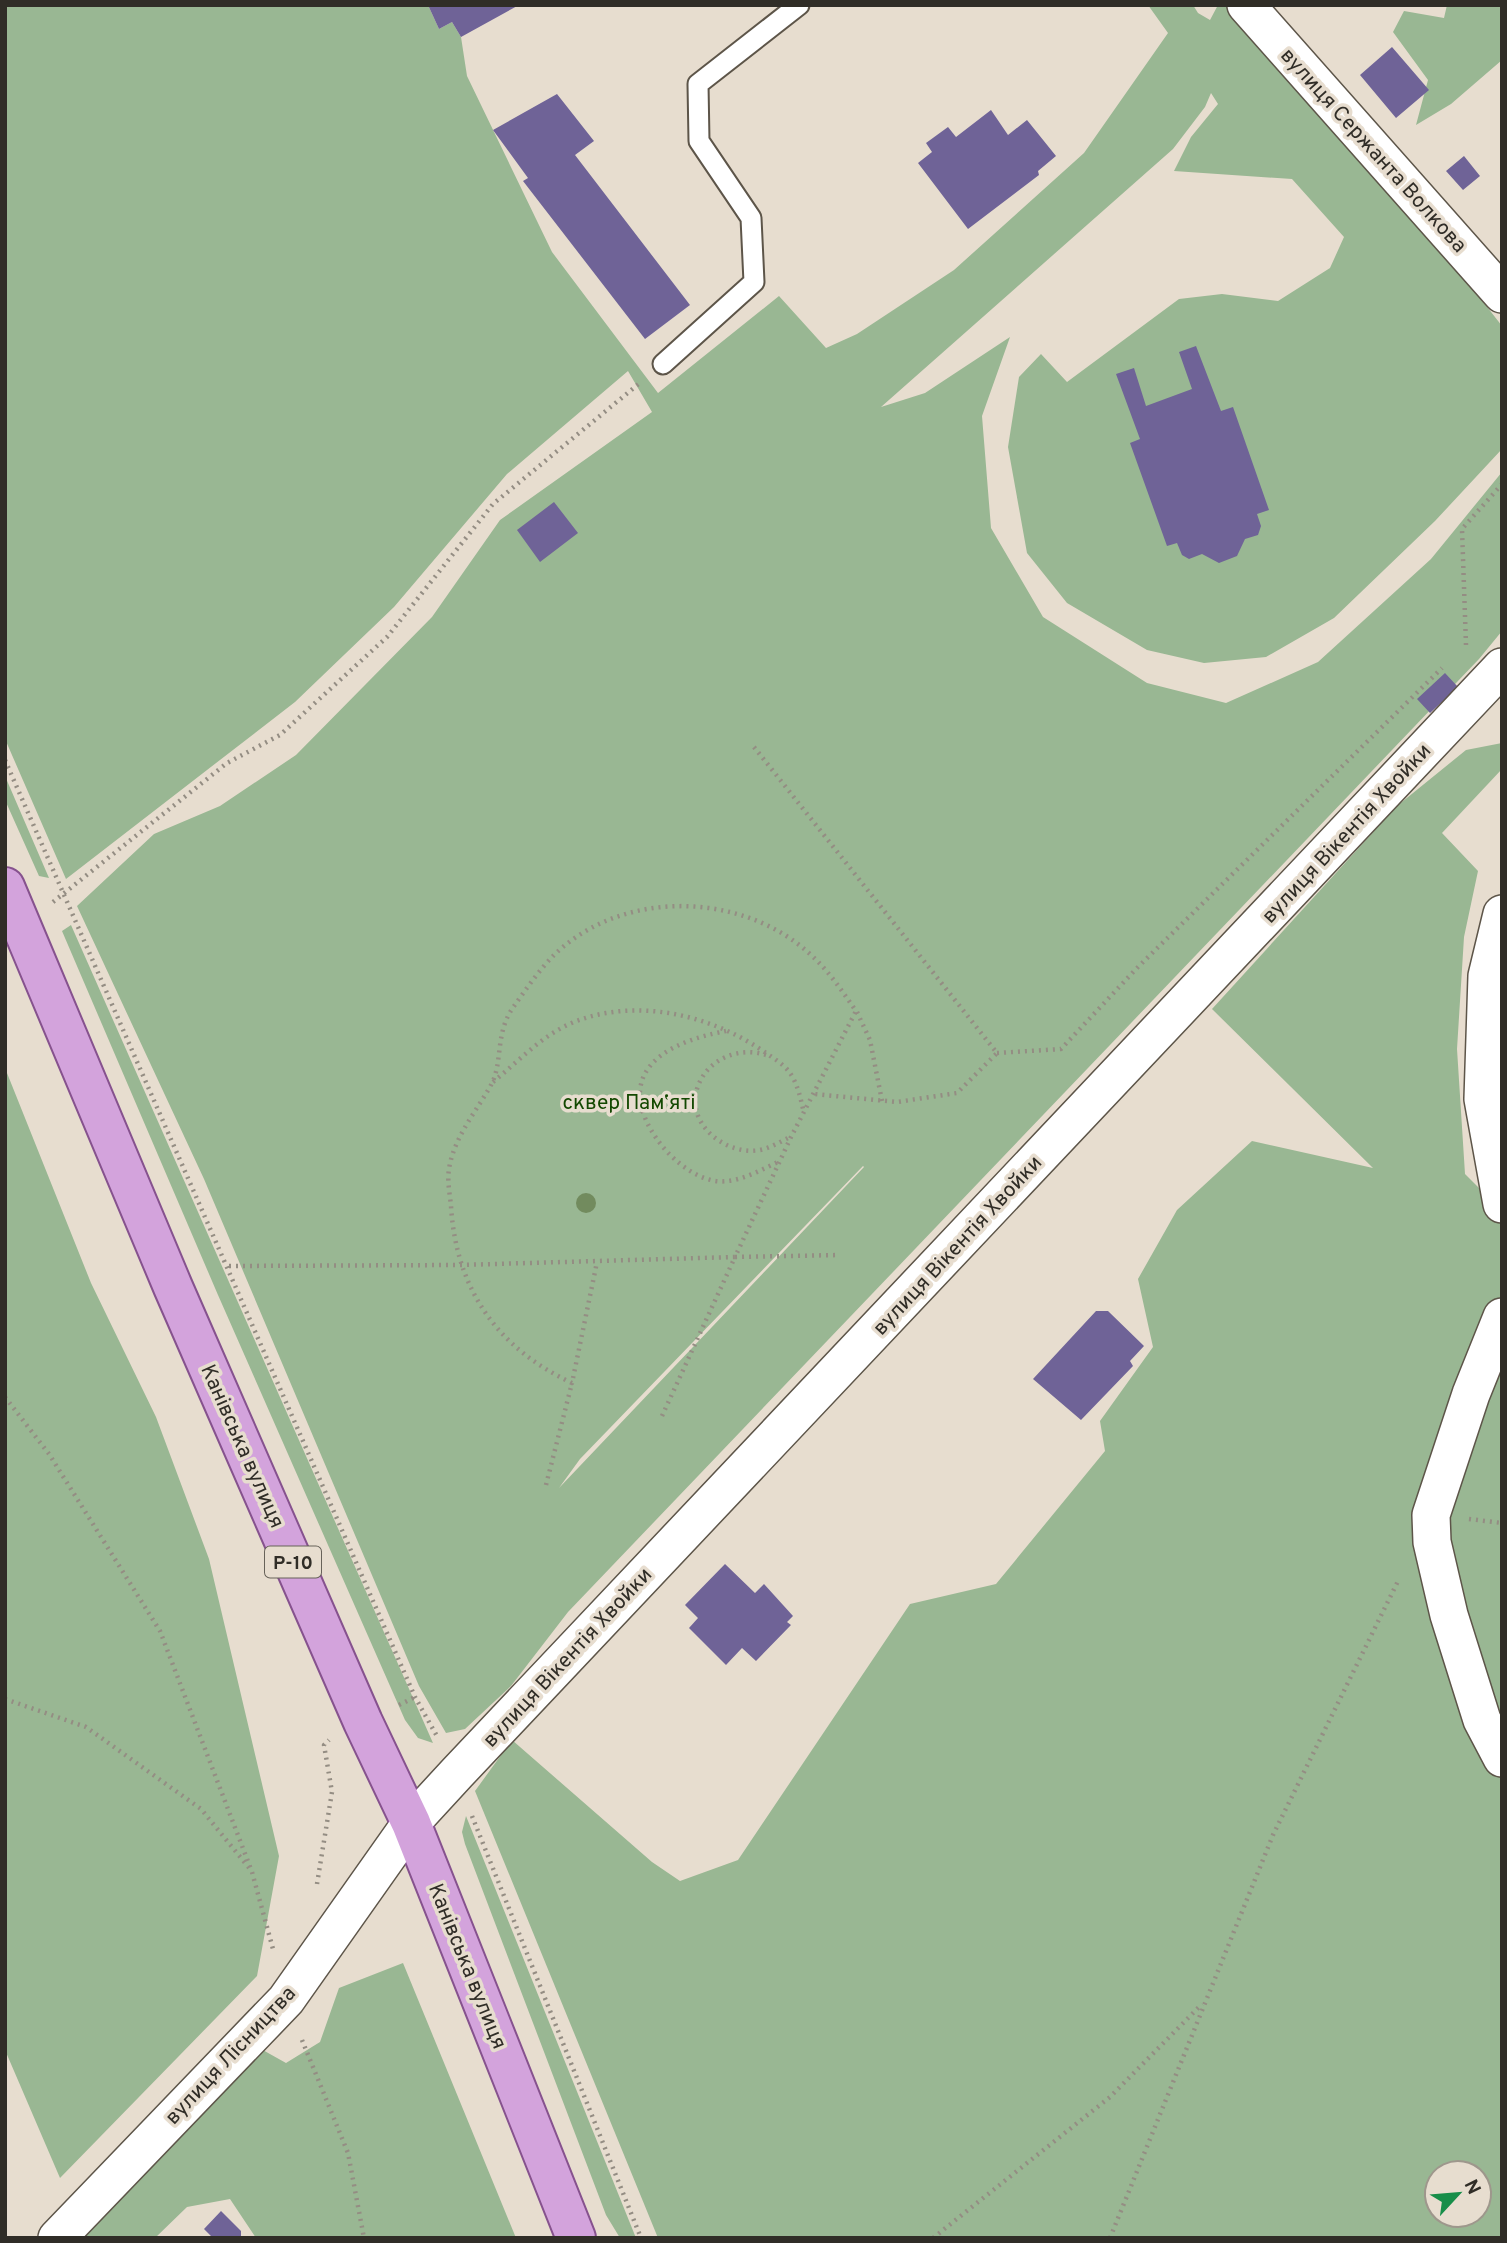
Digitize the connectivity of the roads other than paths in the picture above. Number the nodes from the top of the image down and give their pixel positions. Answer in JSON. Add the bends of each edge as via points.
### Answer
{"nodes":[{"id":1,"x":799,"y":5,"type":"edge"},
{"id":2,"x":1246,"y":5,"type":"edge"},
{"id":3,"x":1502,"y":294,"type":"edge"},
{"id":4,"x":663,"y":364,"type":"road end"},
{"id":5,"x":1502,"y":667,"type":"edge"},
{"id":6,"x":5,"y":887,"type":"edge"},
{"id":7,"x":1502,"y":914,"type":"edge"},
{"id":8,"x":1502,"y":1204,"type":"edge"},
{"id":9,"x":1502,"y":1317,"type":"edge"},
{"id":10,"x":1502,"y":1758,"type":"edge"},
{"id":11,"x":411,"y":1824,"type":"junction"},
{"id":12,"x":57,"y":2238,"type":"edge"},
{"id":13,"x":576,"y":2238,"type":"edge"}],
"edges":[{"from":1,"to":4,"type":"lane","via":[[698,84],[699,141],[751,218],[754,282]]},
{"from":2,"to":3,"type":"street","name":"вулиця Сержанта Волкова"},
{"from":5,"to":11,"type":"street","name":"вулиця Вікентія Хвойки"},
{"from":6,"to":11,"type":"main road","name":"Канівська вулиця","number":"Р-10","via":[[173,1287]]},
{"from":7,"to":8,"type":"street","via":[[1487,975],[1483,1099]]},
{"from":9,"to":10,"type":"street","via":[[1431,1514],[1432,1542],[1449,1615],[1482,1720]]},
{"from":11,"to":12,"type":"street","name":"вулиця Лісництва","via":[[286,2000]]},
{"from":11,"to":13,"type":"main road","name":"Канівська вулиця","number":"Р-10"}]}
